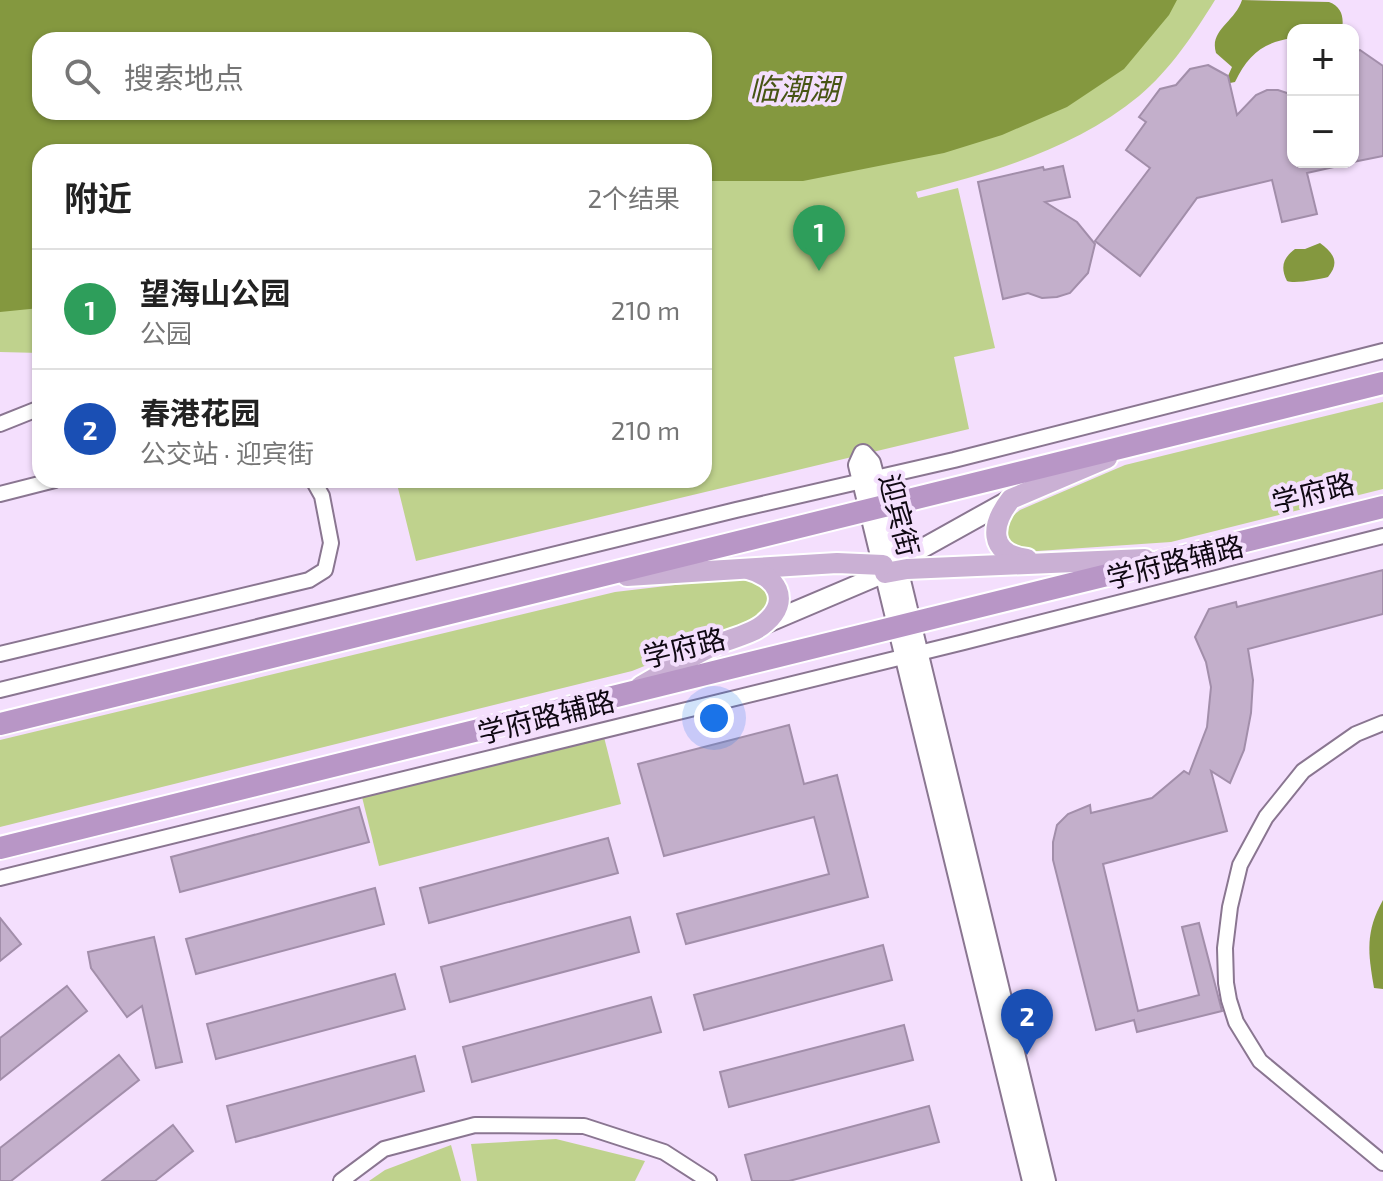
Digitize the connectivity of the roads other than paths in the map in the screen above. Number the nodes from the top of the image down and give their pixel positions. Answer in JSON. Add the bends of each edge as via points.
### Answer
{"nodes":[{"id":1,"x":1383,"y":351,"type":"edge"},
{"id":2,"x":1383,"y":383,"type":"edge"},
{"id":3,"x":32,"y":411,"type":"edge"},
{"id":4,"x":0,"y":424,"type":"edge"},
{"id":5,"x":1144,"y":443,"type":"junction"},
{"id":6,"x":869,"y":480,"type":"junction"},
{"id":7,"x":32,"y":486,"type":"edge"},
{"id":8,"x":318,"y":488,"type":"edge"},
{"id":9,"x":0,"y":494,"type":"edge"},
{"id":10,"x":1011,"y":499,"type":"junction"},
{"id":11,"x":1383,"y":507,"type":"edge"},
{"id":12,"x":876,"y":509,"type":"junction"},
{"id":13,"x":1383,"y":536,"type":"edge"},
{"id":14,"x":1177,"y":558,"type":"junction"},
{"id":15,"x":1057,"y":563,"type":"junction"},
{"id":16,"x":891,"y":567,"type":"junction"},
{"id":17,"x":742,"y":568,"type":"junction"},
{"id":18,"x":591,"y":578,"type":"junction"},
{"id":19,"x":765,"y":624,"type":"junction"},
{"id":20,"x":904,"y":625,"type":"junction"},
{"id":21,"x":0,"y":654,"type":"edge"},
{"id":22,"x":911,"y":654,"type":"junction"},
{"id":23,"x":0,"y":690,"type":"edge"},
{"id":24,"x":630,"y":692,"type":"junction"},
{"id":25,"x":1383,"y":723,"type":"edge"},
{"id":26,"x":0,"y":724,"type":"edge"},
{"id":27,"x":0,"y":848,"type":"edge"},
{"id":28,"x":0,"y":878,"type":"edge"},
{"id":29,"x":1383,"y":1163,"type":"edge"},
{"id":30,"x":341,"y":1181,"type":"edge"},
{"id":31,"x":709,"y":1181,"type":"edge"},
{"id":32,"x":1032,"y":1181,"type":"edge"},
{"id":33,"x":1046,"y":1181,"type":"edge"}],
"edges":[{"from":1,"to":6,"type":"street"},
{"from":2,"to":5,"type":"highway"},
{"from":3,"to":4,"type":"street"},
{"from":5,"to":10,"type":"main road"},
{"from":5,"to":12,"type":"highway"},
{"from":6,"to":12,"type":"main road","name":"迎宾街"},
{"from":6,"to":23,"type":"street"},
{"from":7,"to":9,"type":"street"},
{"from":8,"to":21,"type":"street","via":[[331,543],[325,570],[309,580]]},
{"from":10,"to":15,"type":"main road","via":[[997,519],[1003,550],[1014,558]]},
{"from":10,"to":16,"type":"main road"},
{"from":11,"to":14,"type":"highway","name":"学府路"},
{"from":12,"to":16,"type":"main road","name":"迎宾街"},
{"from":12,"to":18,"type":"highway"},
{"from":13,"to":22,"type":"street","name":"学府路辅路"},
{"from":14,"to":15,"type":"main road"},
{"from":14,"to":20,"type":"highway","name":"学府路"},
{"from":15,"to":16,"type":"main road"},
{"from":16,"to":17,"type":"main road","via":[[837,563]]},
{"from":16,"to":19,"type":"main road"},
{"from":16,"to":20,"type":"main road","name":"迎宾街"},
{"from":17,"to":18,"type":"main road"},
{"from":17,"to":19,"type":"main road","via":[[760,572],[778,590],[778,602]]},
{"from":18,"to":26,"type":"highway"},
{"from":19,"to":24,"type":"main road"},
{"from":20,"to":22,"type":"main road","name":"迎宾街"},
{"from":20,"to":24,"type":"highway","name":"学府路"},
{"from":22,"to":28,"type":"street","name":"学府路辅路"},
{"from":22,"to":32,"type":"main road","name":"迎宾街"},
{"from":22,"to":33,"type":"main road","name":"迎宾街"},
{"from":24,"to":27,"type":"highway","name":"学府路"},
{"from":25,"to":29,"type":"street","via":[[1356,734],[1303,771],[1266,817],[1240,865],[1225,948],[1229,1000],[1260,1061]]},
{"from":30,"to":31,"type":"street","via":[[384,1149],[475,1125],[584,1126],[664,1152]]}]}
